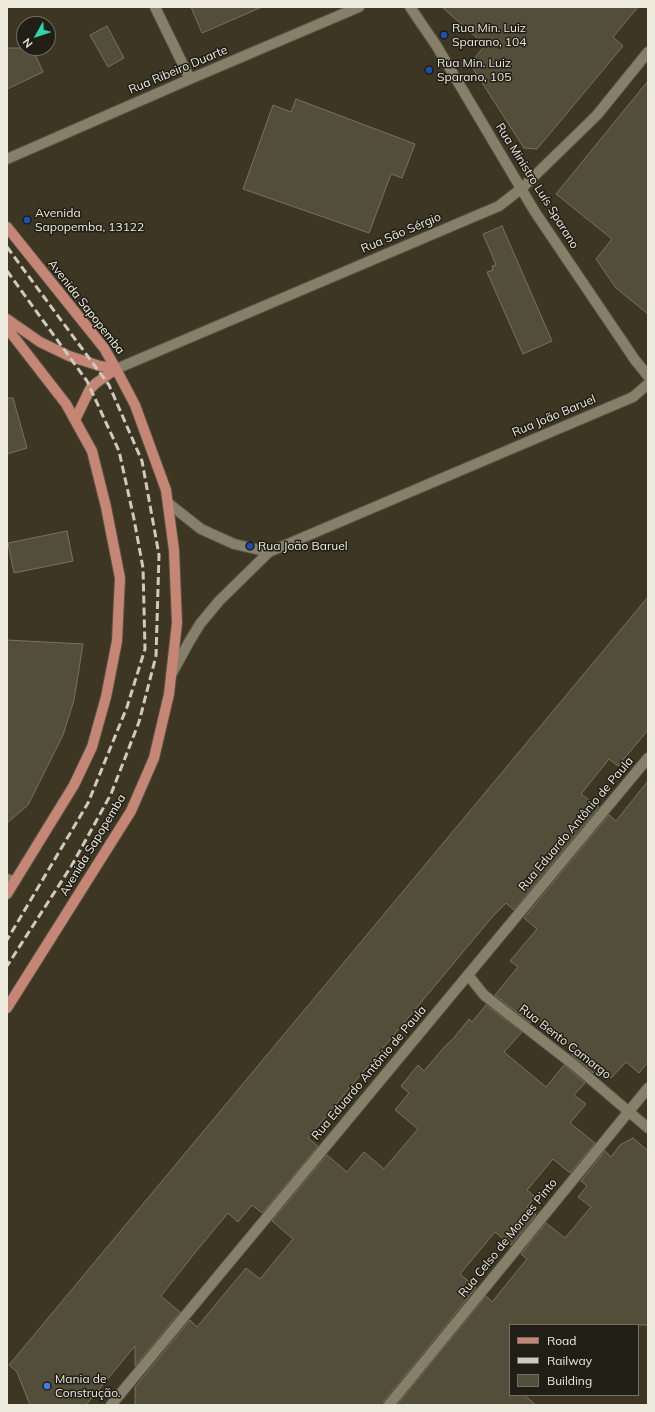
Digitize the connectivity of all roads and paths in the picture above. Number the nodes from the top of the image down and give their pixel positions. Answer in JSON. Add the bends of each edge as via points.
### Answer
{"nodes":[{"id":1,"x":156,"y":7,"type":"edge"},
{"id":2,"x":359,"y":7,"type":"edge"},
{"id":3,"x":410,"y":7,"type":"edge"},
{"id":4,"x":648,"y":52,"type":"edge"},
{"id":5,"x":190,"y":79,"type":"junction"},
{"id":6,"x":7,"y":159,"type":"edge"},
{"id":7,"x":522,"y":188,"type":"junction"},
{"id":8,"x":7,"y":227,"type":"edge"},
{"id":9,"x":7,"y":319,"type":"edge"},
{"id":10,"x":7,"y":328,"type":"edge"},
{"id":11,"x":116,"y":369,"type":"junction"},
{"id":12,"x":648,"y":376,"type":"edge"},
{"id":13,"x":648,"y":384,"type":"edge"},
{"id":14,"x":75,"y":420,"type":"junction"},
{"id":15,"x":168,"y":504,"type":"junction"},
{"id":16,"x":269,"y":552,"type":"junction"},
{"id":17,"x":171,"y":675,"type":"junction"},
{"id":18,"x":648,"y":758,"type":"edge"},
{"id":19,"x":11,"y":880,"type":"edge"},
{"id":20,"x":7,"y":894,"type":"edge"},
{"id":21,"x":468,"y":975,"type":"junction"},
{"id":22,"x":7,"y":1008,"type":"edge"},
{"id":23,"x":648,"y":1088,"type":"edge"},
{"id":24,"x":629,"y":1111,"type":"junction"},
{"id":25,"x":648,"y":1128,"type":"edge"},
{"id":26,"x":111,"y":1405,"type":"edge"},
{"id":27,"x":389,"y":1405,"type":"edge"}],
"edges":[{"from":1,"to":5,"type":"street"},
{"from":2,"to":5,"type":"street","name":"Rua Ribeiro Duarte"},
{"from":3,"to":7,"type":"street","name":"Rua Ministro Luís Sparano","via":[[436,45]]},
{"from":4,"to":7,"type":"street","name":"Rua São Sérgio","via":[[597,115]]},
{"from":5,"to":6,"type":"street","name":"Rua Ribeiro Duarte"},
{"from":7,"to":11,"type":"street","name":"Rua São Sérgio","via":[[499,206]]},
{"from":7,"to":12,"type":"street","name":"Rua Ministro Luís Sparano"},
{"from":8,"to":11,"type":"main road","name":"Avenida Sapopemba","via":[[104,348]]},
{"from":9,"to":11,"type":"main road","via":[[40,342],[68,356]]},
{"from":10,"to":14,"type":"main road","via":[[66,404]]},
{"from":11,"to":14,"type":"main road","via":[[90,389]]},
{"from":11,"to":15,"type":"main road","name":"Avenida Sapopemba","via":[[135,405],[166,490]]},
{"from":13,"to":16,"type":"street","name":"Rua João Baruel","via":[[633,397]]},
{"from":14,"to":19,"type":"main road","via":[[92,451],[120,578],[117,641],[106,697],[92,747],[74,785]]},
{"from":15,"to":16,"type":"street","via":[[201,529],[234,544]]},
{"from":15,"to":17,"type":"main road","name":"Avenida Sapopemba","via":[[174,550],[177,624]]},
{"from":16,"to":17,"type":"street","name":"Rua João Baruel","via":[[200,624]]},
{"from":17,"to":22,"type":"main road","name":"Avenida Sapopemba","via":[[154,758],[131,811]]},
{"from":18,"to":21,"type":"street","name":"Rua Eduardo Antônio de Paula"},
{"from":19,"to":20,"type":"main road"},
{"from":21,"to":24,"type":"street","name":"Rua Bento Camargo","via":[[484,995]]},
{"from":21,"to":26,"type":"street","name":"Rua Eduardo Antônio de Paula"},
{"from":23,"to":24,"type":"street","name":"Rua Celso de Moraes Pinto"},
{"from":24,"to":25,"type":"street","name":"Rua Bento Camargo"},
{"from":24,"to":27,"type":"street","name":"Rua Celso de Moraes Pinto"}]}
